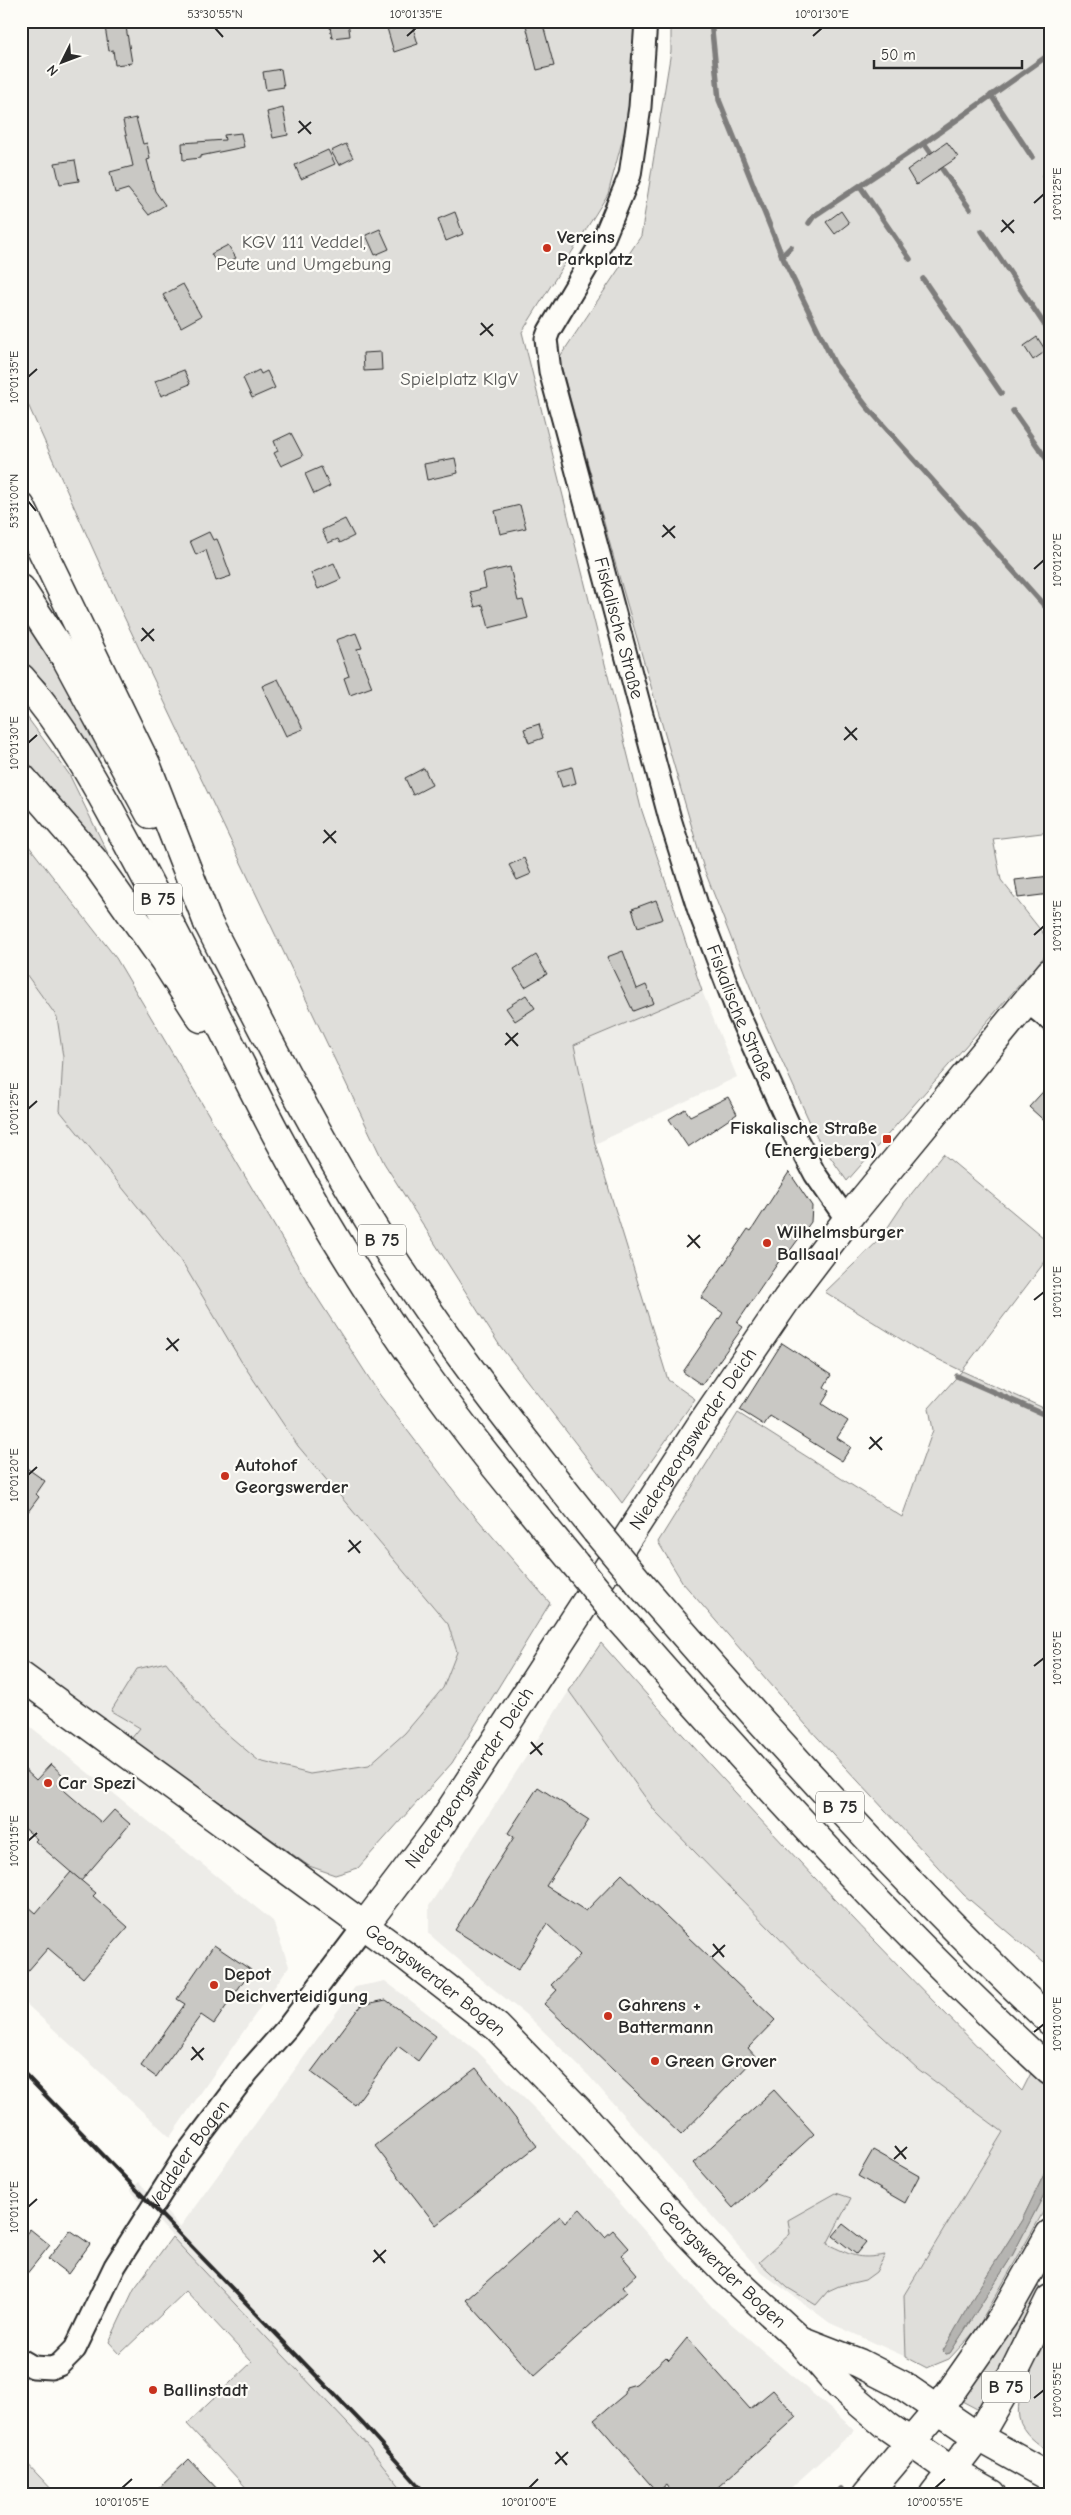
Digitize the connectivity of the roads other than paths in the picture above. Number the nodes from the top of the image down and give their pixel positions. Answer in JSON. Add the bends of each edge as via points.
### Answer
{"nodes":[{"id":1,"x":646,"y":21,"type":"edge"},
{"id":2,"x":21,"y":507,"type":"edge"},
{"id":3,"x":21,"y":589,"type":"edge"},
{"id":4,"x":21,"y":678,"type":"edge"},
{"id":5,"x":21,"y":778,"type":"edge"},
{"id":6,"x":208,"y":923,"type":"junction"},
{"id":7,"x":1050,"y":973,"type":"edge"},
{"id":8,"x":1025,"y":1000,"type":"junction"},
{"id":9,"x":1050,"y":1020,"type":"edge"},
{"id":10,"x":275,"y":1132,"type":"junction"},
{"id":11,"x":847,"y":1220,"type":"junction"},
{"id":12,"x":21,"y":1676,"type":"edge"},
{"id":13,"x":364,"y":1926,"type":"junction"},
{"id":14,"x":1049,"y":2020,"type":"edge"},
{"id":15,"x":1050,"y":2071,"type":"edge"},
{"id":16,"x":1050,"y":2234,"type":"edge"},
{"id":17,"x":1050,"y":2299,"type":"edge"},
{"id":18,"x":801,"y":2341,"type":"junction"},
{"id":19,"x":21,"y":2360,"type":"edge"},
{"id":20,"x":938,"y":2410,"type":"junction"},
{"id":21,"x":978,"y":2437,"type":"junction"},
{"id":22,"x":910,"y":2443,"type":"junction"},
{"id":23,"x":953,"y":2472,"type":"junction"},
{"id":24,"x":1050,"y":2477,"type":"edge"},
{"id":25,"x":867,"y":2494,"type":"edge"},
{"id":26,"x":934,"y":2494,"type":"edge"},
{"id":27,"x":992,"y":2494,"type":"edge"}],
"edges":[{"from":1,"to":11,"type":"street","name":"Fiskalische Straße","via":[[640,107],[630,175],[602,240],[549,331],[546,339],[550,370],[670,819],[700,911],[738,1013],[788,1123],[815,1174]]},
{"from":2,"to":6,"type":"main road","via":[[146,764]]},
{"from":3,"to":6,"type":"main road","via":[[67,660]]},
{"from":4,"to":10,"type":"main road","number":"B 75","via":[[60,726],[104,798]]},
{"from":5,"to":10,"type":"main road","number":"B 75","via":[[94,861],[164,960]]},
{"from":6,"to":14,"type":"main road","number":"B 75","bridge":true,"via":[[333,1158],[380,1238],[467,1366],[596,1531],[770,1733],[960,1933]]},
{"from":7,"to":8,"type":"main road","name":"Niedergeorgswerder Deich"},
{"from":8,"to":9,"type":"street"},
{"from":8,"to":11,"type":"main road","name":"Niedergeorgswerder Deich"},
{"from":10,"to":15,"type":"main road","number":"B 75","bridge":true,"via":[[327,1224],[428,1379],[620,1619],[740,1757],[907,1933]]},
{"from":11,"to":13,"type":"main road","name":"Niedergeorgswerder Deich","via":[[787,1299],[703,1422],[442,1823]]},
{"from":12,"to":13,"type":"main road","name":"Georgswerder Bogen"},
{"from":13,"to":18,"type":"main road","name":"Georgswerder Bogen","via":[[513,2042],[689,2234]]},
{"from":13,"to":19,"type":"street","name":"Veddeler Bogen","via":[[184,2157],[115,2266],[75,2349],[59,2365],[51,2368],[33,2367]]},
{"from":16,"to":20,"type":"main road","number":"B 75","via":[[1003,2317]]},
{"from":17,"to":21,"type":"main road","number":"B 75"},
{"from":18,"to":20,"type":"main road","name":"Georgswerder Bogen","via":[[860,2363],[902,2385]]},
{"from":18,"to":22,"type":"main road","name":"Georgswerder Bogen","via":[[840,2386]]},
{"from":20,"to":21,"type":"main road","name":"Georgswerder Bogen"},
{"from":20,"to":22,"type":"main road"},
{"from":21,"to":23,"type":"main road"},
{"from":21,"to":24,"type":"main road","name":"Georgswerder Bogen"},
{"from":22,"to":23,"type":"main road","name":"Georgswerder Bogen"},
{"from":22,"to":25,"type":"main road"},
{"from":23,"to":26,"type":"main road"},
{"from":23,"to":27,"type":"main road","name":"Georgswerder Bogen"}]}
